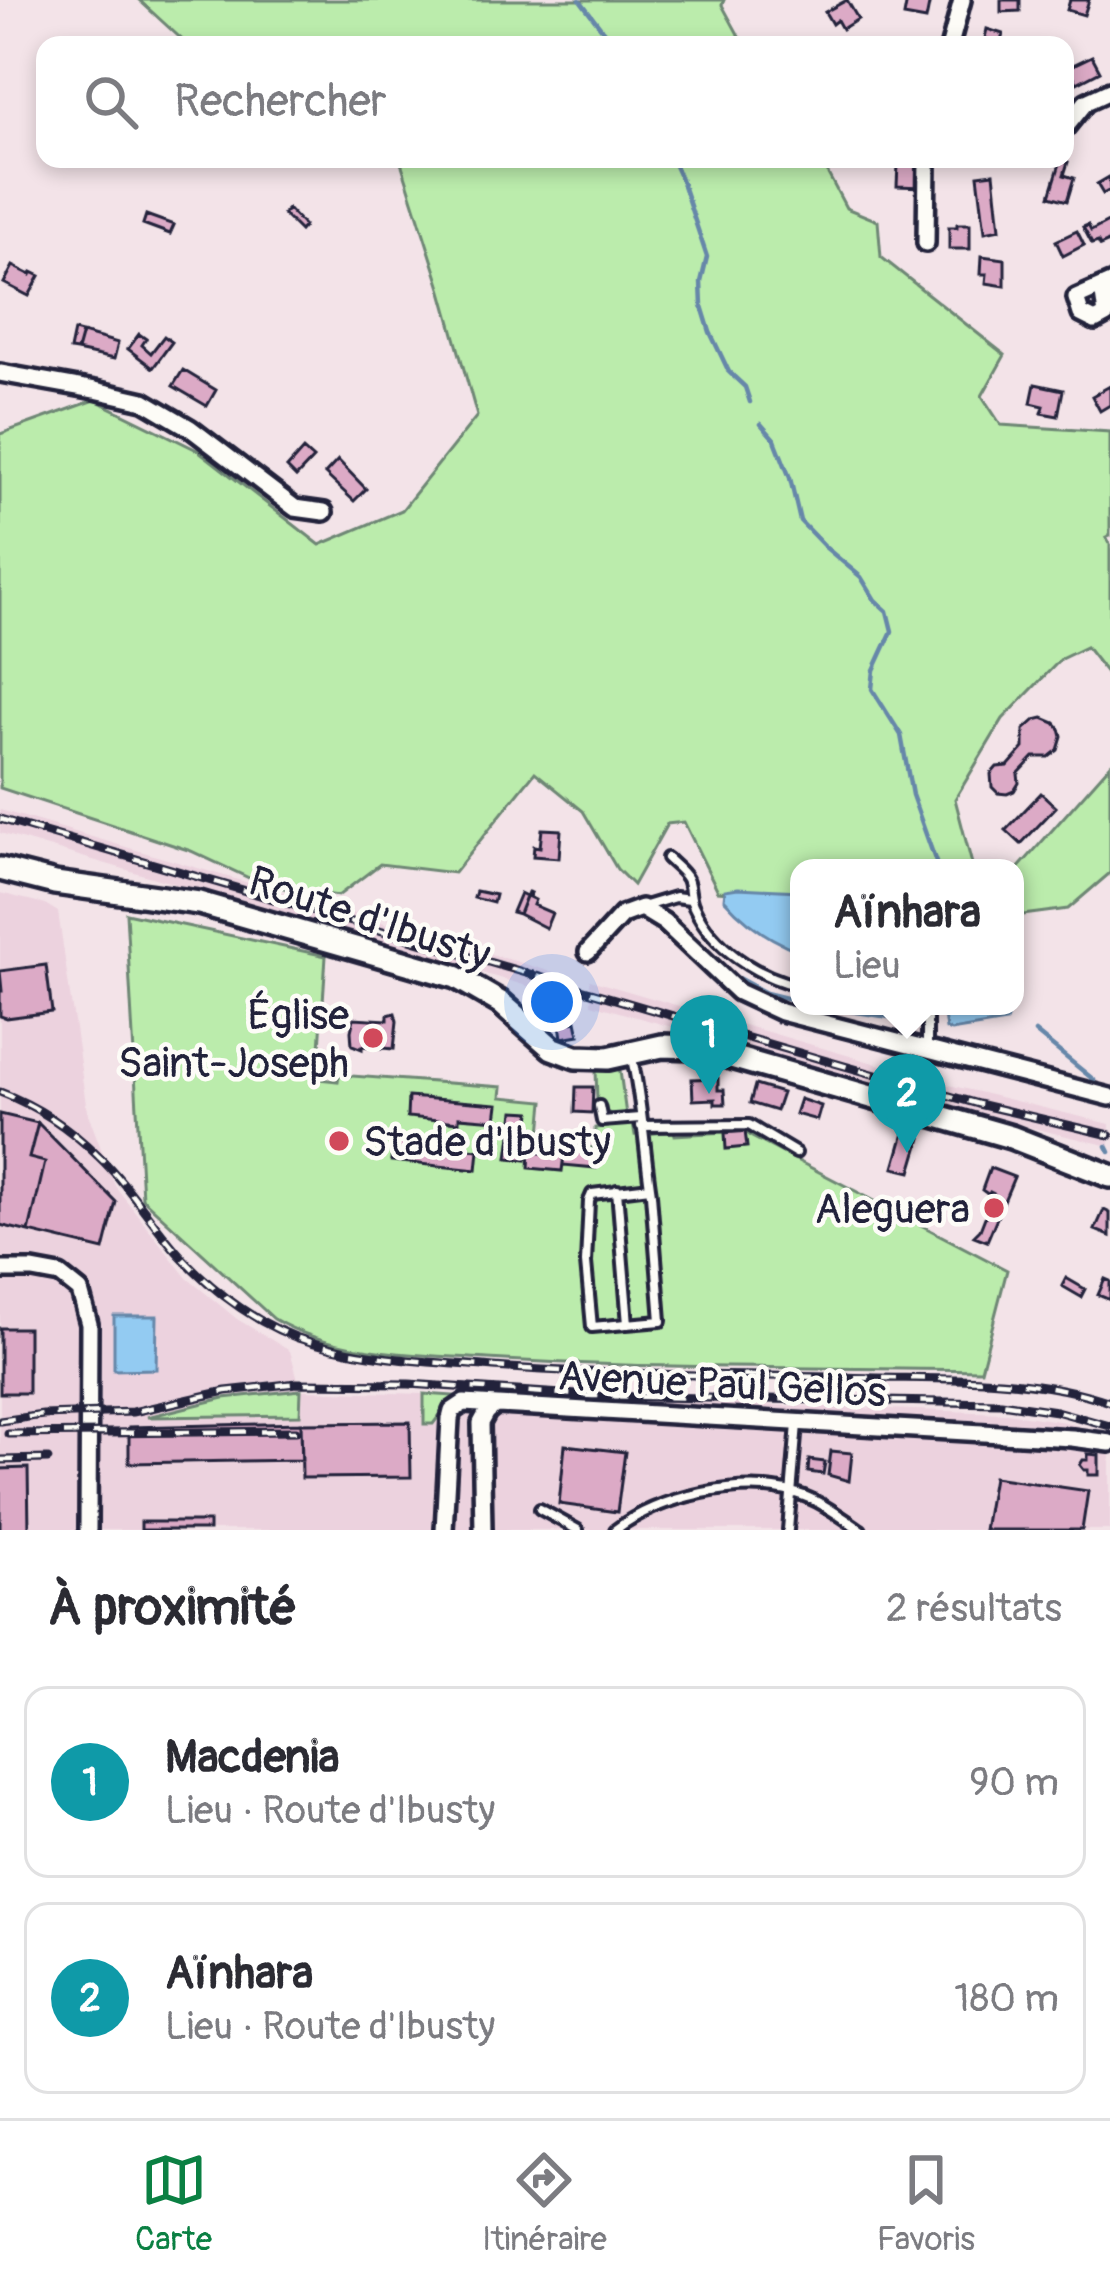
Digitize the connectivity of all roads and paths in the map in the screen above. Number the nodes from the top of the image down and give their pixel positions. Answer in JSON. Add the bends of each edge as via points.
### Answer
{"nodes":[{"id":1,"x":962,"y":0,"type":"edge"},
{"id":2,"x":952,"y":36,"type":"edge"},
{"id":3,"x":1110,"y":92,"type":"edge"},
{"id":4,"x":1074,"y":117,"type":"edge"},
{"id":5,"x":927,"y":168,"type":"edge"},
{"id":6,"x":926,"y":243,"type":"dead end"},
{"id":7,"x":0,"y":373,"type":"edge"},
{"id":8,"x":324,"y":512,"type":"dead end"},
{"id":9,"x":667,"y":858,"type":"dead end"},
{"id":10,"x":0,"y":869,"type":"edge"},
{"id":11,"x":690,"y":899,"type":"junction"},
{"id":12,"x":641,"y":908,"type":"junction"},
{"id":13,"x":588,"y":952,"type":"dead end"},
{"id":14,"x":790,"y":983,"type":"edge"},
{"id":15,"x":790,"y":1014,"type":"edge"},
{"id":16,"x":793,"y":1015,"type":"edge"},
{"id":17,"x":927,"y":1015,"type":"edge"},
{"id":18,"x":927,"y":1050,"type":"junction"},
{"id":19,"x":630,"y":1053,"type":"junction"},
{"id":20,"x":1110,"y":1097,"type":"edge"},
{"id":21,"x":599,"y":1106,"type":"dead end"},
{"id":22,"x":641,"y":1122,"type":"junction"},
{"id":23,"x":796,"y":1153,"type":"dead end"},
{"id":24,"x":1110,"y":1176,"type":"edge"},
{"id":25,"x":650,"y":1187,"type":"junction"},
{"id":26,"x":617,"y":1190,"type":"junction"},
{"id":27,"x":0,"y":1270,"type":"edge"},
{"id":28,"x":628,"y":1324,"type":"junction"},
{"id":29,"x":495,"y":1406,"type":"junction"},
{"id":30,"x":797,"y":1424,"type":"junction"},
{"id":31,"x":1110,"y":1443,"type":"edge"},
{"id":32,"x":791,"y":1492,"type":"junction"},
{"id":33,"x":540,"y":1510,"type":"dead end"},
{"id":34,"x":88,"y":1530,"type":"edge"},
{"id":35,"x":444,"y":1530,"type":"edge"},
{"id":36,"x":483,"y":1530,"type":"edge"},
{"id":37,"x":578,"y":1530,"type":"edge"},
{"id":38,"x":615,"y":1530,"type":"edge"},
{"id":39,"x":788,"y":1530,"type":"edge"},
{"id":40,"x":861,"y":1530,"type":"edge"}],
"edges":[{"from":1,"to":2,"type":"street"},
{"from":3,"to":4,"type":"street"},
{"from":5,"to":6,"type":"street"},
{"from":7,"to":8,"type":"street","via":[[143,401],[295,508]]},
{"from":9,"to":11,"type":"lane","via":[[688,880]]},
{"from":10,"to":19,"type":"street","name":"Route d'Ibusty","via":[[186,900],[293,928],[456,977],[563,1053]]},
{"from":11,"to":12,"type":"lane"},
{"from":11,"to":14,"type":"lane","via":[[738,958]]},
{"from":12,"to":13,"type":"street","via":[[622,915]]},
{"from":12,"to":15,"type":"street","via":[[738,992]]},
{"from":16,"to":18,"type":"street"},
{"from":17,"to":18,"type":"lane"},
{"from":18,"to":20,"type":"street"},
{"from":19,"to":22,"type":"lane"},
{"from":19,"to":24,"type":"street","name":"Route d'Ibusty","via":[[680,1046],[721,1053],[1011,1137]]},
{"from":21,"to":22,"type":"lane","via":[[602,1121]]},
{"from":22,"to":23,"type":"lane","via":[[749,1125]]},
{"from":22,"to":25,"type":"lane"},
{"from":25,"to":26,"type":"lane"},
{"from":25,"to":28,"type":"lane","via":[[661,1321]]},
{"from":26,"to":28,"type":"lane"},
{"from":26,"to":28,"type":"lane","via":[[592,1194],[586,1263],[592,1327]]},
{"from":27,"to":34,"type":"street","via":[[60,1275],[80,1291],[89,1324]]},
{"from":29,"to":30,"type":"street","name":"Avenue Paul Gellos"},
{"from":29,"to":35,"type":"street","name":"Avenue Paul Gellos","via":[[464,1403],[452,1411]]},
{"from":29,"to":36,"type":"street","via":[[481,1423]]},
{"from":30,"to":31,"type":"street","name":"Avenue Paul Gellos"},
{"from":30,"to":32,"type":"lane"},
{"from":32,"to":38,"type":"lane","via":[[686,1495]]},
{"from":32,"to":39,"type":"lane"},
{"from":32,"to":40,"type":"lane"},
{"from":33,"to":37,"type":"lane"}]}
